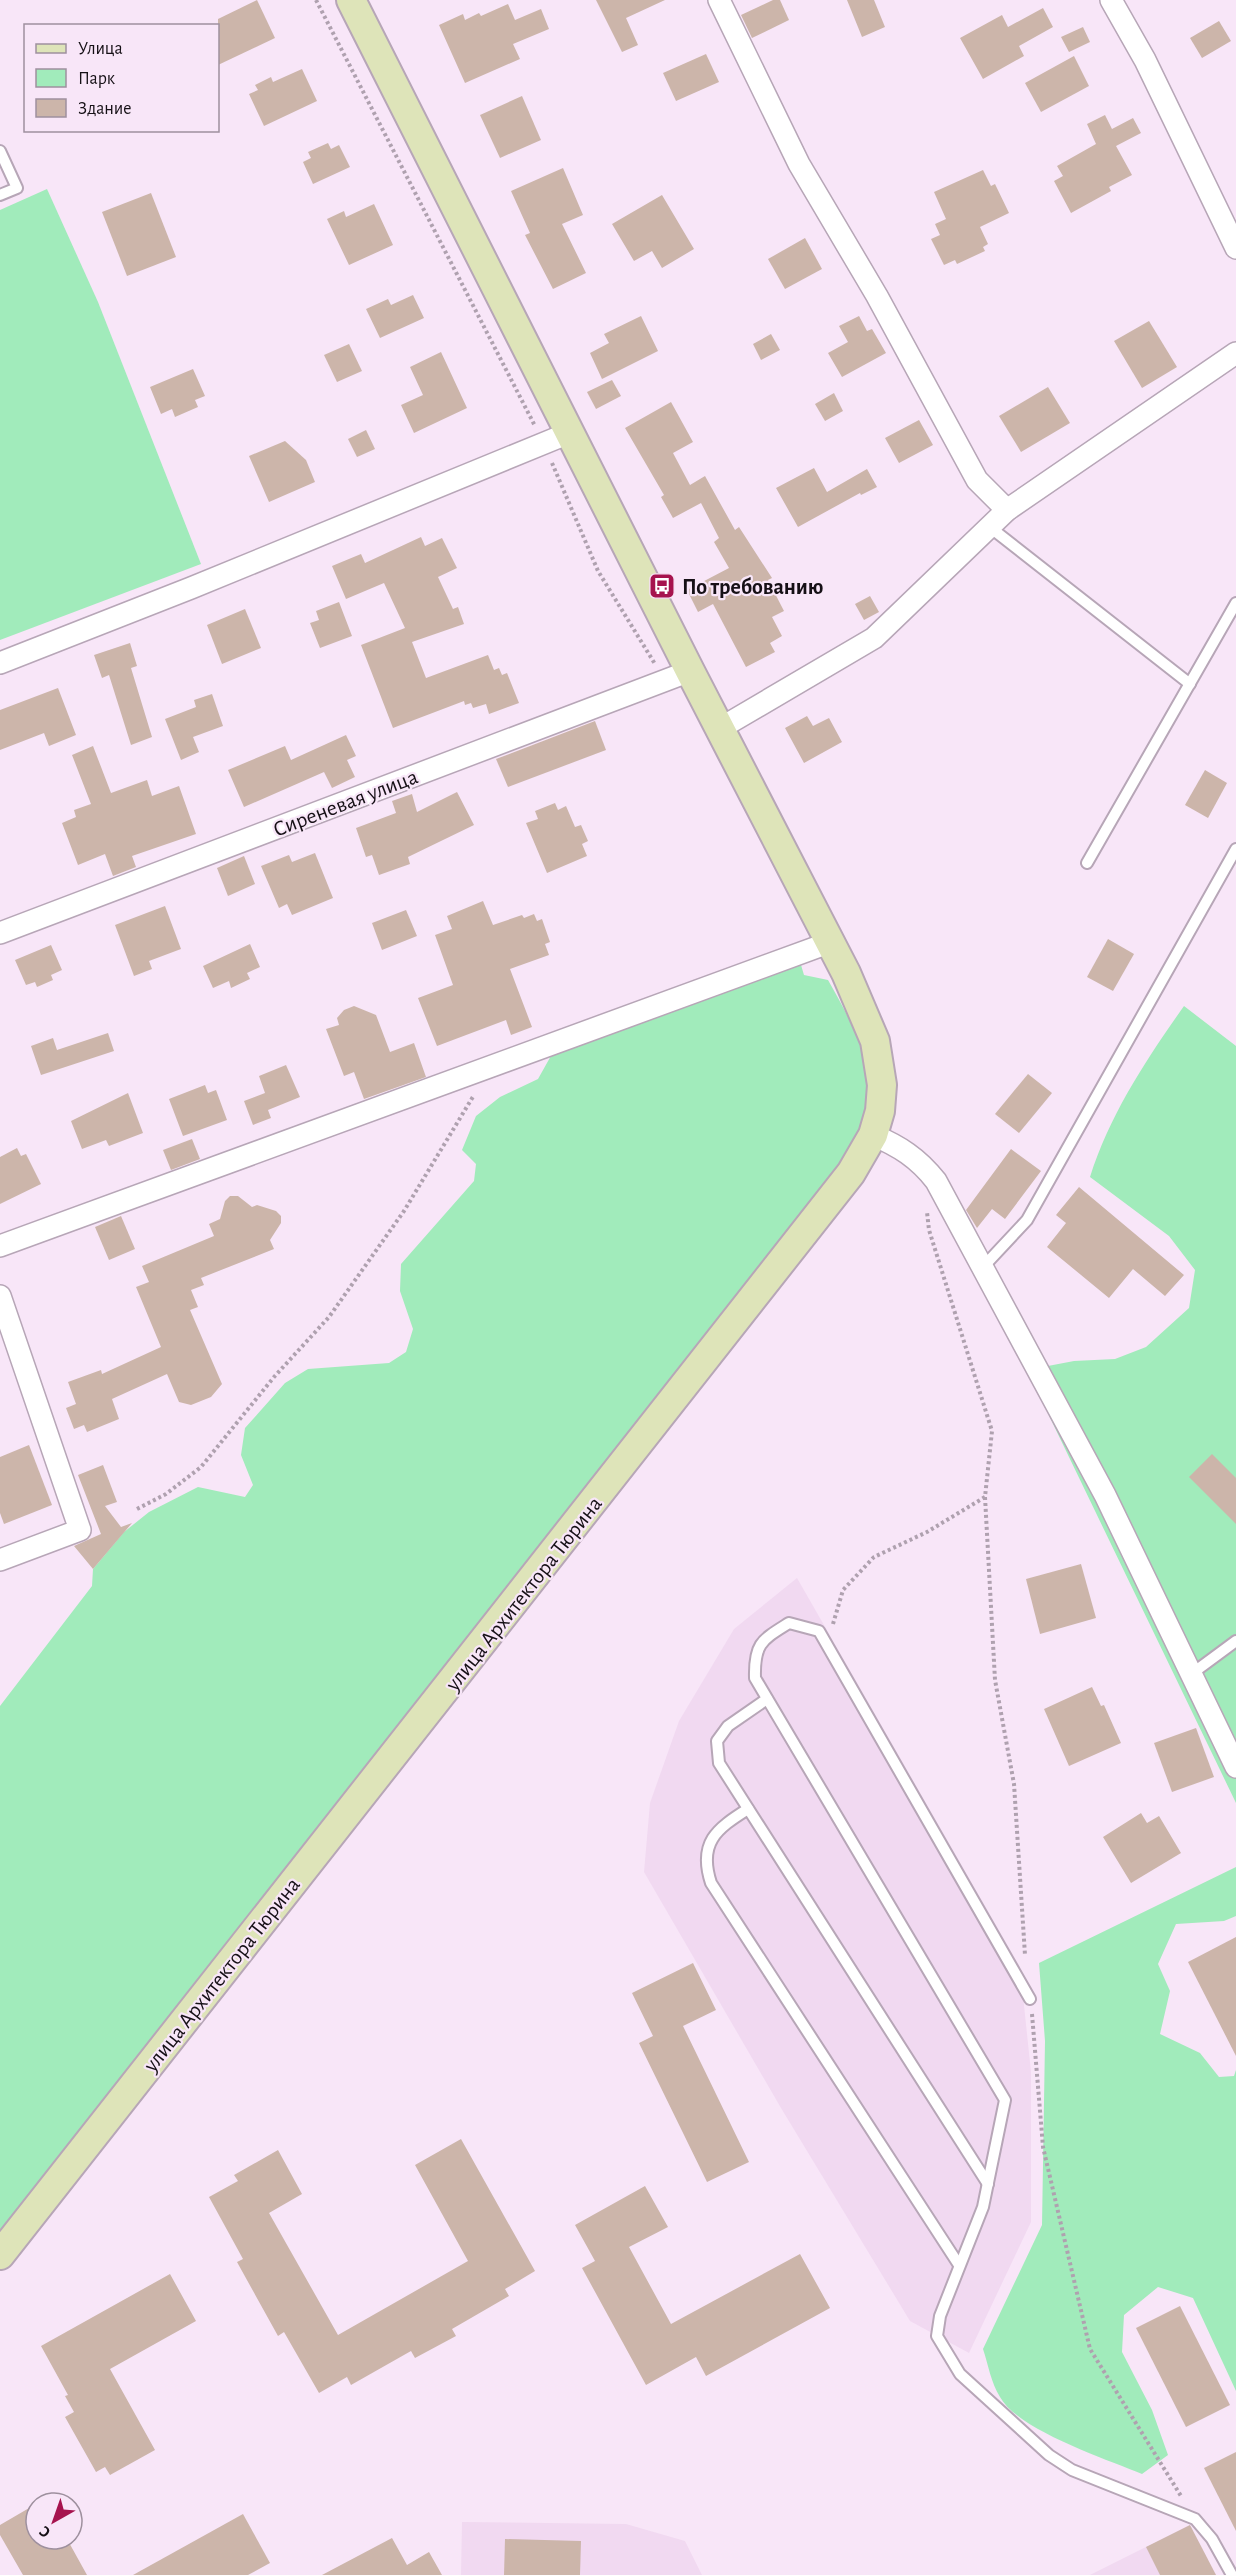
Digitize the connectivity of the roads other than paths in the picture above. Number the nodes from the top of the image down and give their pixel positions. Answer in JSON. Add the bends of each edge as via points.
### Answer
{"nodes":[{"id":1,"x":351,"y":0,"type":"edge"},
{"id":2,"x":719,"y":0,"type":"edge"},
{"id":3,"x":1111,"y":0,"type":"edge"},
{"id":4,"x":0,"y":151,"type":"edge"},
{"id":5,"x":0,"y":195,"type":"edge"},
{"id":6,"x":1236,"y":248,"type":"edge"},
{"id":7,"x":1236,"y":353,"type":"edge"},
{"id":8,"x":556,"y":438,"type":"junction"},
{"id":9,"x":1007,"y":510,"type":"junction"},
{"id":10,"x":991,"y":528,"type":"junction"},
{"id":11,"x":1236,"y":603,"type":"edge"},
{"id":12,"x":0,"y":663,"type":"edge"},
{"id":13,"x":677,"y":676,"type":"junction"},
{"id":14,"x":1190,"y":684,"type":"junction"},
{"id":15,"x":719,"y":729,"type":"junction"},
{"id":16,"x":1236,"y":849,"type":"edge"},
{"id":17,"x":1087,"y":863,"type":"dead end"},
{"id":18,"x":0,"y":933,"type":"edge"},
{"id":19,"x":831,"y":942,"type":"junction"},
{"id":20,"x":873,"y":1135,"type":"junction"},
{"id":21,"x":0,"y":1246,"type":"edge"},
{"id":22,"x":984,"y":1266,"type":"junction"},
{"id":23,"x":0,"y":1296,"type":"edge"},
{"id":24,"x":0,"y":1560,"type":"edge"},
{"id":25,"x":1236,"y":1641,"type":"edge"},
{"id":26,"x":1190,"y":1675,"type":"junction"},
{"id":27,"x":767,"y":1699,"type":"junction"},
{"id":28,"x":1236,"y":1767,"type":"edge"},
{"id":29,"x":748,"y":1809,"type":"junction"},
{"id":30,"x":1030,"y":1999,"type":"road end"},
{"id":31,"x":988,"y":2184,"type":"junction"},
{"id":32,"x":0,"y":2255,"type":"edge"},
{"id":33,"x":959,"y":2265,"type":"junction"},
{"id":34,"x":1232,"y":2575,"type":"edge"}],
"edges":[{"from":1,"to":8,"type":"street","name":"улица Архитектора Тюрина"},
{"from":2,"to":9,"type":"street","via":[[799,164],[877,296],[977,480]]},
{"from":3,"to":6,"type":"street","via":[[1145,60]]},
{"from":4,"to":5,"type":"lane","via":[[16,188]]},
{"from":7,"to":9,"type":"street"},
{"from":8,"to":12,"type":"street"},
{"from":8,"to":13,"type":"street","name":"улица Архитектора Тюрина"},
{"from":9,"to":10,"type":"street"},
{"from":10,"to":14,"type":"lane"},
{"from":10,"to":15,"type":"street","via":[[874,638]]},
{"from":11,"to":14,"type":"lane"},
{"from":13,"to":15,"type":"street","name":"улица Архитектора Тюрина"},
{"from":13,"to":18,"type":"street","name":"Сиреневая улица"},
{"from":14,"to":17,"type":"lane"},
{"from":15,"to":19,"type":"street","name":"улица Архитектора Тюрина"},
{"from":16,"to":22,"type":"lane","via":[[1027,1220]]},
{"from":19,"to":20,"type":"street","name":"улица Архитектора Тюрина","via":[[875,1041],[880,1064],[880,1102]]},
{"from":19,"to":21,"type":"street"},
{"from":20,"to":22,"type":"street","via":[[897,1145],[922,1163]]},
{"from":20,"to":32,"type":"street","name":"улица Архитектора Тюрина","via":[[851,1173],[740,1317]]},
{"from":22,"to":26,"type":"street","via":[[1105,1495]]},
{"from":23,"to":24,"type":"street","via":[[80,1530]]},
{"from":25,"to":26,"type":"lane"},
{"from":26,"to":28,"type":"street"},
{"from":27,"to":29,"type":"lane","via":[[728,1726],[717,1741],[719,1763]]},
{"from":27,"to":30,"type":"lane","via":[[755,1678],[754,1656],[762,1640],[789,1623],[819,1631]]},
{"from":27,"to":31,"type":"lane","via":[[1005,2100]]},
{"from":29,"to":31,"type":"lane"},
{"from":29,"to":33,"type":"lane","via":[[721,1826],[709,1844],[705,1866],[711,1883]]},
{"from":31,"to":33,"type":"lane","via":[[983,2207]]},
{"from":33,"to":34,"type":"lane","via":[[940,2316],[937,2336],[960,2374],[1049,2455],[1072,2470],[1195,2519],[1212,2539]]}]}
